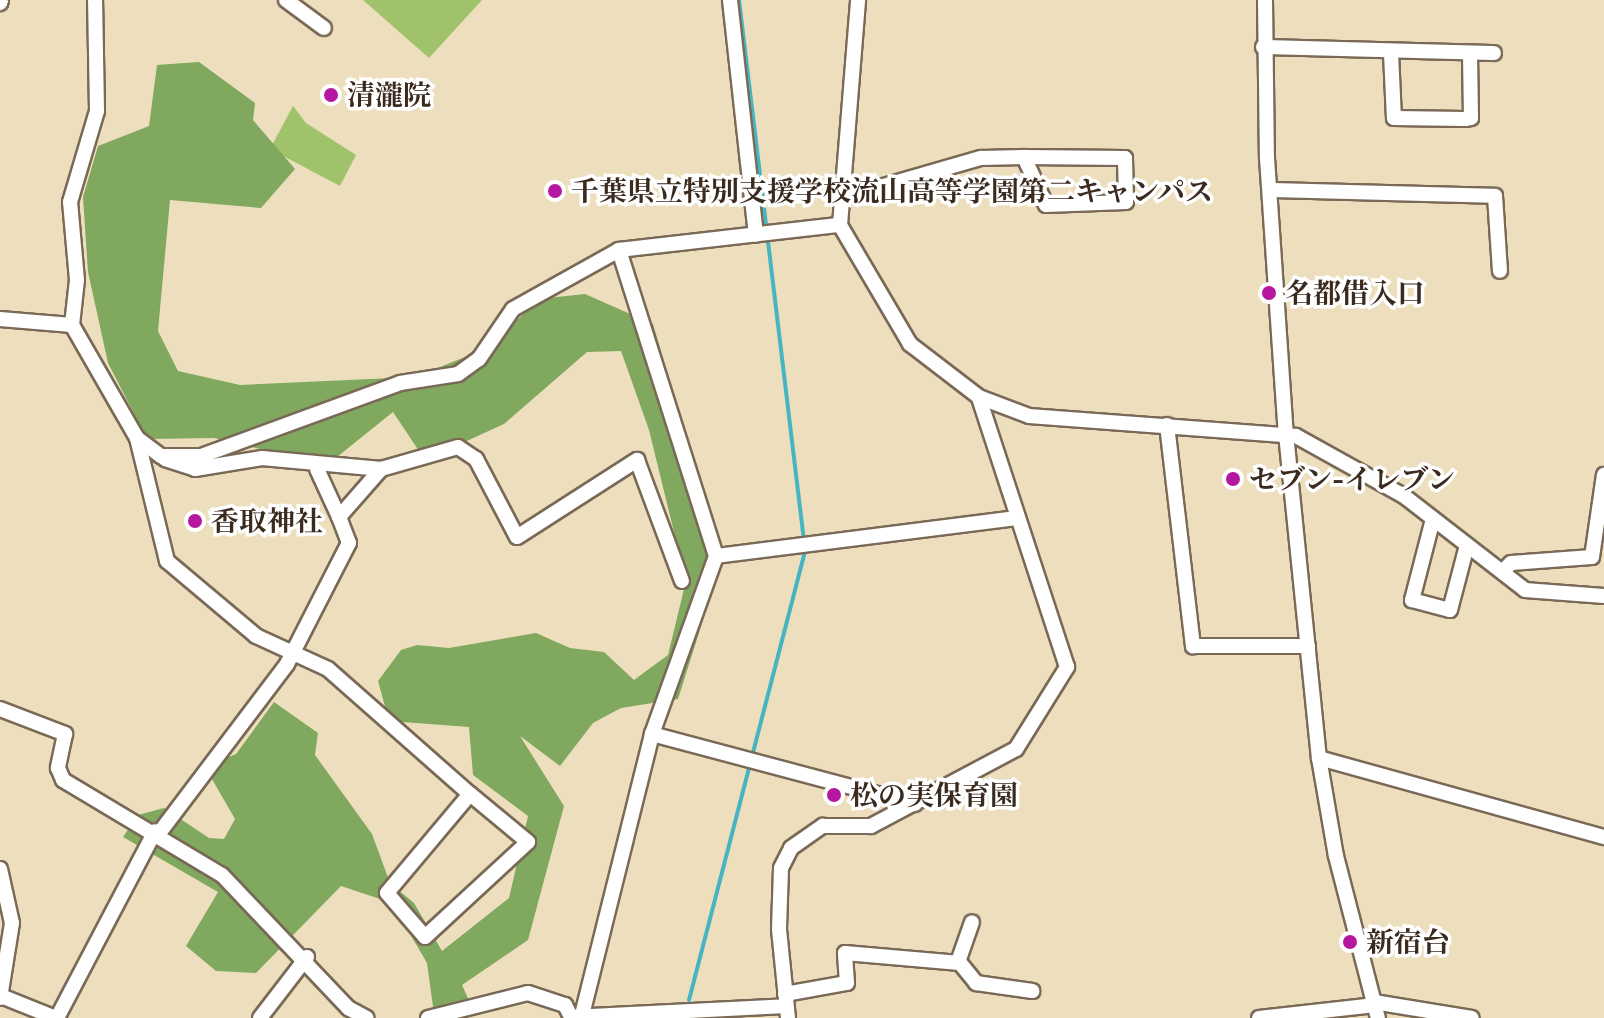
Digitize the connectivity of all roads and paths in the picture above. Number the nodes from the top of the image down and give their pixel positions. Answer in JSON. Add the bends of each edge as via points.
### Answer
{"nodes":[{"id":1,"x":95,"y":0,"type":"edge"},
{"id":2,"x":286,"y":0,"type":"edge"},
{"id":3,"x":730,"y":0,"type":"edge"},
{"id":4,"x":858,"y":0,"type":"edge"},
{"id":5,"x":1265,"y":0,"type":"edge"},
{"id":6,"x":324,"y":28,"type":"dead end"},
{"id":7,"x":1263,"y":47,"type":"junction"},
{"id":8,"x":1391,"y":53,"type":"junction"},
{"id":9,"x":1470,"y":53,"type":"junction"},
{"id":10,"x":1494,"y":53,"type":"dead end"},
{"id":11,"x":1024,"y":157,"type":"junction"},
{"id":12,"x":1270,"y":190,"type":"junction"},
{"id":13,"x":842,"y":198,"type":"junction"},
{"id":14,"x":840,"y":225,"type":"junction"},
{"id":15,"x":764,"y":235,"type":"junction"},
{"id":16,"x":619,"y":250,"type":"junction"},
{"id":17,"x":1500,"y":271,"type":"dead end"},
{"id":18,"x":0,"y":319,"type":"edge"},
{"id":19,"x":72,"y":325,"type":"junction"},
{"id":20,"x":979,"y":397,"type":"junction"},
{"id":21,"x":1167,"y":425,"type":"junction"},
{"id":22,"x":1286,"y":434,"type":"junction"},
{"id":23,"x":137,"y":438,"type":"junction"},
{"id":24,"x":161,"y":456,"type":"junction"},
{"id":25,"x":317,"y":469,"type":"junction"},
{"id":26,"x":381,"y":469,"type":"junction"},
{"id":27,"x":1604,"y":478,"type":"edge"},
{"id":28,"x":339,"y":517,"type":"junction"},
{"id":29,"x":1018,"y":518,"type":"junction"},
{"id":30,"x":1433,"y":519,"type":"junction"},
{"id":31,"x":1600,"y":536,"type":"edge"},
{"id":32,"x":1467,"y":545,"type":"junction"},
{"id":33,"x":716,"y":556,"type":"junction"},
{"id":34,"x":1503,"y":571,"type":"junction"},
{"id":35,"x":682,"y":581,"type":"dead end"},
{"id":36,"x":1604,"y":596,"type":"edge"},
{"id":37,"x":1308,"y":646,"type":"junction"},
{"id":38,"x":292,"y":650,"type":"junction"},
{"id":39,"x":0,"y":709,"type":"edge"},
{"id":40,"x":652,"y":734,"type":"junction"},
{"id":41,"x":1319,"y":758,"type":"junction"},
{"id":42,"x":470,"y":794,"type":"junction"},
{"id":43,"x":915,"y":804,"type":"junction"},
{"id":44,"x":157,"y":831,"type":"junction"},
{"id":45,"x":1604,"y":837,"type":"edge"},
{"id":46,"x":0,"y":869,"type":"edge"},
{"id":47,"x":972,"y":922,"type":"dead end"},
{"id":48,"x":307,"y":957,"type":"junction"},
{"id":49,"x":958,"y":962,"type":"junction"},
{"id":50,"x":1032,"y":991,"type":"dead end"},
{"id":51,"x":0,"y":997,"type":"edge"},
{"id":52,"x":786,"y":1006,"type":"edge"},
{"id":53,"x":1376,"y":1008,"type":"edge"},
{"id":54,"x":345,"y":1013,"type":"edge"},
{"id":55,"x":652,"y":1014,"type":"edge"},
{"id":56,"x":756,"y":1014,"type":"edge"},
{"id":57,"x":34,"y":1016,"type":"edge"},
{"id":58,"x":575,"y":1016,"type":"edge"},
{"id":59,"x":1294,"y":1016,"type":"edge"},
{"id":60,"x":56,"y":1018,"type":"edge"},
{"id":61,"x":260,"y":1018,"type":"edge"},
{"id":62,"x":367,"y":1018,"type":"edge"},
{"id":63,"x":428,"y":1018,"type":"edge"},
{"id":64,"x":1259,"y":1018,"type":"edge"},
{"id":65,"x":1472,"y":1018,"type":"edge"}],
"edges":[{"from":1,"to":19,"type":"street","via":[[97,111],[70,202],[77,280]]},
{"from":2,"to":6,"type":"street"},
{"from":3,"to":15,"type":"street"},
{"from":4,"to":13,"type":"street"},
{"from":5,"to":7,"type":"street"},
{"from":7,"to":8,"type":"street"},
{"from":7,"to":12,"type":"street"},
{"from":8,"to":9,"type":"street"},
{"from":8,"to":9,"type":"street","via":[[1394,118],[1465,119],[1471,118]]},
{"from":9,"to":10,"type":"street"},
{"from":11,"to":11,"type":"street","via":[[1125,158],[1126,202],[1046,205]]},
{"from":11,"to":13,"type":"street","via":[[981,158]]},
{"from":12,"to":17,"type":"street","via":[[1495,196]]},
{"from":12,"to":22,"type":"street"},
{"from":13,"to":14,"type":"street"},
{"from":14,"to":15,"type":"street"},
{"from":14,"to":20,"type":"street","via":[[910,344]]},
{"from":15,"to":16,"type":"street"},
{"from":16,"to":24,"type":"street","via":[[513,309],[479,359],[458,374],[381,390],[201,456]]},
{"from":16,"to":33,"type":"street"},
{"from":18,"to":19,"type":"street"},
{"from":19,"to":23,"type":"street"},
{"from":20,"to":21,"type":"street","via":[[1029,416]]},
{"from":20,"to":29,"type":"street"},
{"from":21,"to":22,"type":"street"},
{"from":21,"to":37,"type":"street","via":[[1193,646]]},
{"from":22,"to":30,"type":"street","via":[[1376,479]]},
{"from":22,"to":37,"type":"street"},
{"from":23,"to":24,"type":"street"},
{"from":23,"to":38,"type":"street","via":[[167,561],[256,636]]},
{"from":24,"to":25,"type":"street","via":[[195,469],[262,458]]},
{"from":25,"to":26,"type":"street"},
{"from":25,"to":28,"type":"street"},
{"from":26,"to":28,"type":"street"},
{"from":26,"to":35,"type":"street","via":[[451,446],[465,450],[491,482],[517,537],[637,460]]},
{"from":27,"to":31,"type":"street"},
{"from":28,"to":38,"type":"street","via":[[349,543]]},
{"from":29,"to":33,"type":"street"},
{"from":29,"to":43,"type":"street","via":[[1066,661],[1062,684],[1016,749]]},
{"from":30,"to":32,"type":"street"},
{"from":30,"to":32,"type":"street","via":[[1412,600],[1450,610]]},
{"from":31,"to":34,"type":"street","via":[[1592,557],[1511,563]]},
{"from":32,"to":34,"type":"street"},
{"from":33,"to":40,"type":"street"},
{"from":34,"to":36,"type":"street","via":[[1532,592]]},
{"from":37,"to":41,"type":"street"},
{"from":38,"to":42,"type":"street","via":[[328,669]]},
{"from":38,"to":44,"type":"street","via":[[260,704]]},
{"from":39,"to":44,"type":"street","via":[[65,734],[58,768],[63,780]]},
{"from":40,"to":43,"type":"street"},
{"from":40,"to":58,"type":"street"},
{"from":41,"to":45,"type":"street"},
{"from":41,"to":53,"type":"street"},
{"from":42,"to":42,"type":"street","via":[[387,893],[425,937],[528,842]]},
{"from":43,"to":52,"type":"street","via":[[871,826],[812,829],[784,858]]},
{"from":44,"to":48,"type":"street","via":[[222,875]]},
{"from":44,"to":60,"type":"street"},
{"from":46,"to":51,"type":"street","via":[[12,923]]},
{"from":47,"to":49,"type":"street"},
{"from":48,"to":54,"type":"street"},
{"from":48,"to":61,"type":"street"},
{"from":49,"to":50,"type":"street","via":[[976,983]]},
{"from":49,"to":52,"type":"street","via":[[845,953],[847,983]]},
{"from":51,"to":57,"type":"street"},
{"from":52,"to":56,"type":"street"},
{"from":53,"to":59,"type":"street"},
{"from":53,"to":65,"type":"street"},
{"from":54,"to":62,"type":"street"},
{"from":55,"to":56,"type":"street"},
{"from":55,"to":58,"type":"street"},
{"from":57,"to":60,"type":"street"},
{"from":58,"to":63,"type":"street","via":[[565,1005],[528,993]]},
{"from":59,"to":64,"type":"street"}]}
